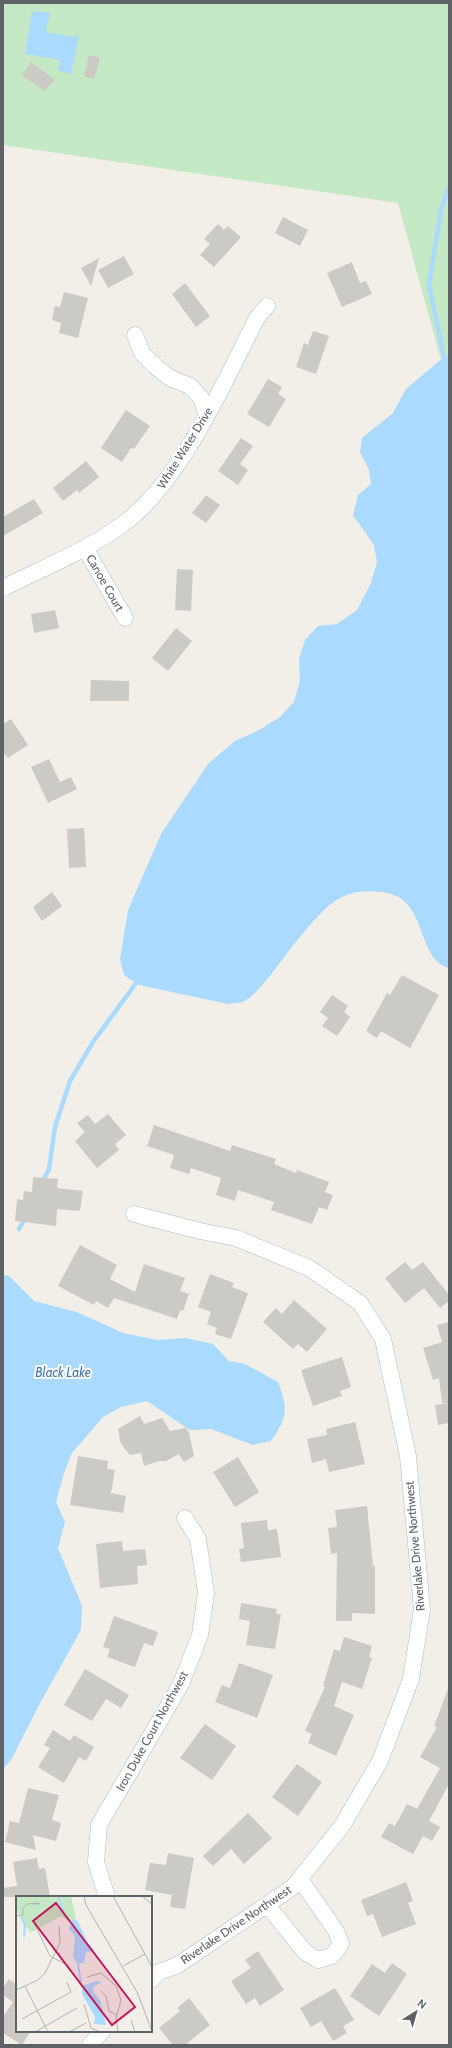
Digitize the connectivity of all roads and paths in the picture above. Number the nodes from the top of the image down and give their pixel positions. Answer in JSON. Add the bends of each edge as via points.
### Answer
{"nodes":[{"id":1,"x":266,"y":306,"type":"dead end"},
{"id":2,"x":135,"y":335,"type":"dead end"},
{"id":3,"x":207,"y":415,"type":"junction"},
{"id":4,"x":85,"y":548,"type":"junction"},
{"id":5,"x":3,"y":588,"type":"edge"},
{"id":6,"x":125,"y":618,"type":"dead end"},
{"id":7,"x":134,"y":1214,"type":"dead end"},
{"id":8,"x":185,"y":1518,"type":"dead end"},
{"id":9,"x":300,"y":1879,"type":"junction"},
{"id":10,"x":107,"y":1896,"type":"edge"},
{"id":11,"x":267,"y":1905,"type":"junction"},
{"id":12,"x":154,"y":1971,"type":"edge"},
{"id":13,"x":101,"y":2032,"type":"edge"},
{"id":14,"x":90,"y":2045,"type":"edge"}],
"edges":[{"from":1,"to":3,"type":"street","name":"White Water Drive","via":[[257,318]]},
{"from":2,"to":3,"type":"street","via":[[142,353],[170,378],[190,386],[201,398]]},
{"from":3,"to":4,"type":"street","name":"White Water Drive","via":[[164,485],[123,524]]},
{"from":4,"to":5,"type":"street","name":"White Water Drive"},
{"from":4,"to":6,"type":"street","name":"Canoe Court"},
{"from":7,"to":9,"type":"street","name":"Riverlake Drive Northwest","via":[[236,1238],[310,1268],[360,1303],[383,1339],[408,1456],[422,1609],[411,1679],[380,1761],[342,1826]]},
{"from":8,"to":10,"type":"street","name":"Iron Duke Court Northwest","via":[[198,1539],[206,1592],[200,1635],[181,1684],[99,1825],[96,1862]]},
{"from":9,"to":11,"type":"street","name":"Riverlake Drive Northwest","via":[[292,1888]]},
{"from":9,"to":11,"type":"street","via":[[336,1931],[341,1944],[332,1956],[318,1960],[305,1952]]},
{"from":11,"to":12,"type":"street","name":"Riverlake Drive Northwest","via":[[178,1965]]},
{"from":13,"to":14,"type":"street"}]}
